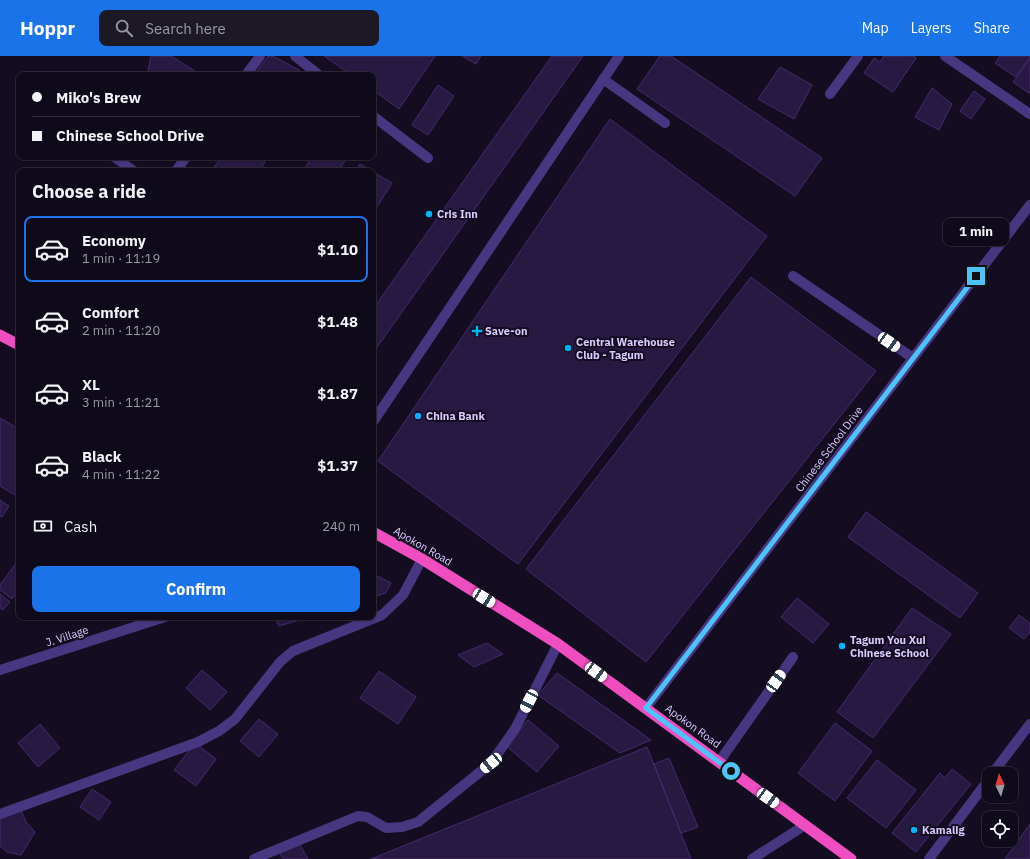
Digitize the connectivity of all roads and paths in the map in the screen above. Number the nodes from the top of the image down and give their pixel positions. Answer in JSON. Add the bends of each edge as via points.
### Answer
{"nodes":[{"id":1,"x":260,"y":56,"type":"edge"},
{"id":2,"x":295,"y":56,"type":"edge"},
{"id":3,"x":858,"y":56,"type":"edge"},
{"id":4,"x":945,"y":56,"type":"edge"},
{"id":5,"x":617,"y":57,"type":"edge"},
{"id":6,"x":248,"y":72,"type":"edge"},
{"id":7,"x":315,"y":72,"type":"edge"},
{"id":8,"x":603,"y":79,"type":"junction"},
{"id":9,"x":830,"y":94,"type":"dead end"},
{"id":10,"x":1030,"y":114,"type":"edge"},
{"id":11,"x":376,"y":118,"type":"edge"},
{"id":12,"x":665,"y":123,"type":"dead end"},
{"id":13,"x":428,"y":158,"type":"dead end"},
{"id":14,"x":118,"y":160,"type":"edge"},
{"id":15,"x":130,"y":168,"type":"edge"},
{"id":16,"x":1030,"y":205,"type":"edge"},
{"id":17,"x":794,"y":276,"type":"dead end"},
{"id":18,"x":0,"y":335,"type":"edge"},
{"id":19,"x":16,"y":343,"type":"edge"},
{"id":20,"x":913,"y":358,"type":"junction"},
{"id":21,"x":376,"y":418,"type":"edge"},
{"id":22,"x":376,"y":534,"type":"edge"},
{"id":23,"x":422,"y":559,"type":"junction"},
{"id":24,"x":376,"y":617,"type":"edge"},
{"id":25,"x":156,"y":620,"type":"edge"},
{"id":26,"x":370,"y":620,"type":"edge"},
{"id":27,"x":558,"y":644,"type":"junction"},
{"id":28,"x":793,"y":657,"type":"dead end"},
{"id":29,"x":0,"y":670,"type":"edge"},
{"id":30,"x":646,"y":708,"type":"junction"},
{"id":31,"x":1030,"y":724,"type":"edge"},
{"id":32,"x":719,"y":762,"type":"junction"},
{"id":33,"x":997,"y":767,"type":"edge"},
{"id":34,"x":982,"y":787,"type":"edge"},
{"id":35,"x":0,"y":814,"type":"edge"},
{"id":36,"x":805,"y":825,"type":"junction"},
{"id":37,"x":254,"y":859,"type":"edge"},
{"id":38,"x":752,"y":859,"type":"edge"},
{"id":39,"x":851,"y":859,"type":"edge"},
{"id":40,"x":929,"y":859,"type":"edge"}],
"edges":[{"from":1,"to":6,"type":"street"},
{"from":2,"to":7,"type":"street"},
{"from":3,"to":9,"type":"street"},
{"from":4,"to":10,"type":"street"},
{"from":5,"to":8,"type":"street"},
{"from":8,"to":12,"type":"street"},
{"from":8,"to":21,"type":"street"},
{"from":11,"to":13,"type":"street"},
{"from":14,"to":15,"type":"street"},
{"from":16,"to":20,"type":"street","name":"Chinese School Drive"},
{"from":17,"to":20,"type":"street"},
{"from":18,"to":19,"type":"highway"},
{"from":20,"to":30,"type":"street","name":"Chinese School Drive"},
{"from":22,"to":23,"type":"highway","name":"Apokon Road"},
{"from":23,"to":24,"type":"street","via":[[403,595]]},
{"from":23,"to":27,"type":"highway","name":"Apokon Road"},
{"from":25,"to":29,"type":"street","name":"J. Village"},
{"from":26,"to":35,"type":"street","via":[[293,651],[280,662],[235,719],[219,731],[198,742]]},
{"from":27,"to":30,"type":"highway","name":"Apokon Road"},
{"from":27,"to":37,"type":"street","via":[[515,729],[491,763],[418,822],[386,828],[367,817],[358,816]]},
{"from":28,"to":32,"type":"street"},
{"from":30,"to":32,"type":"highway","name":"Apokon Road"},
{"from":31,"to":33,"type":"street"},
{"from":32,"to":36,"type":"highway","name":"Apokon Road"},
{"from":34,"to":40,"type":"street"},
{"from":36,"to":38,"type":"street"},
{"from":36,"to":39,"type":"highway","name":"Apokon Road"}]}
